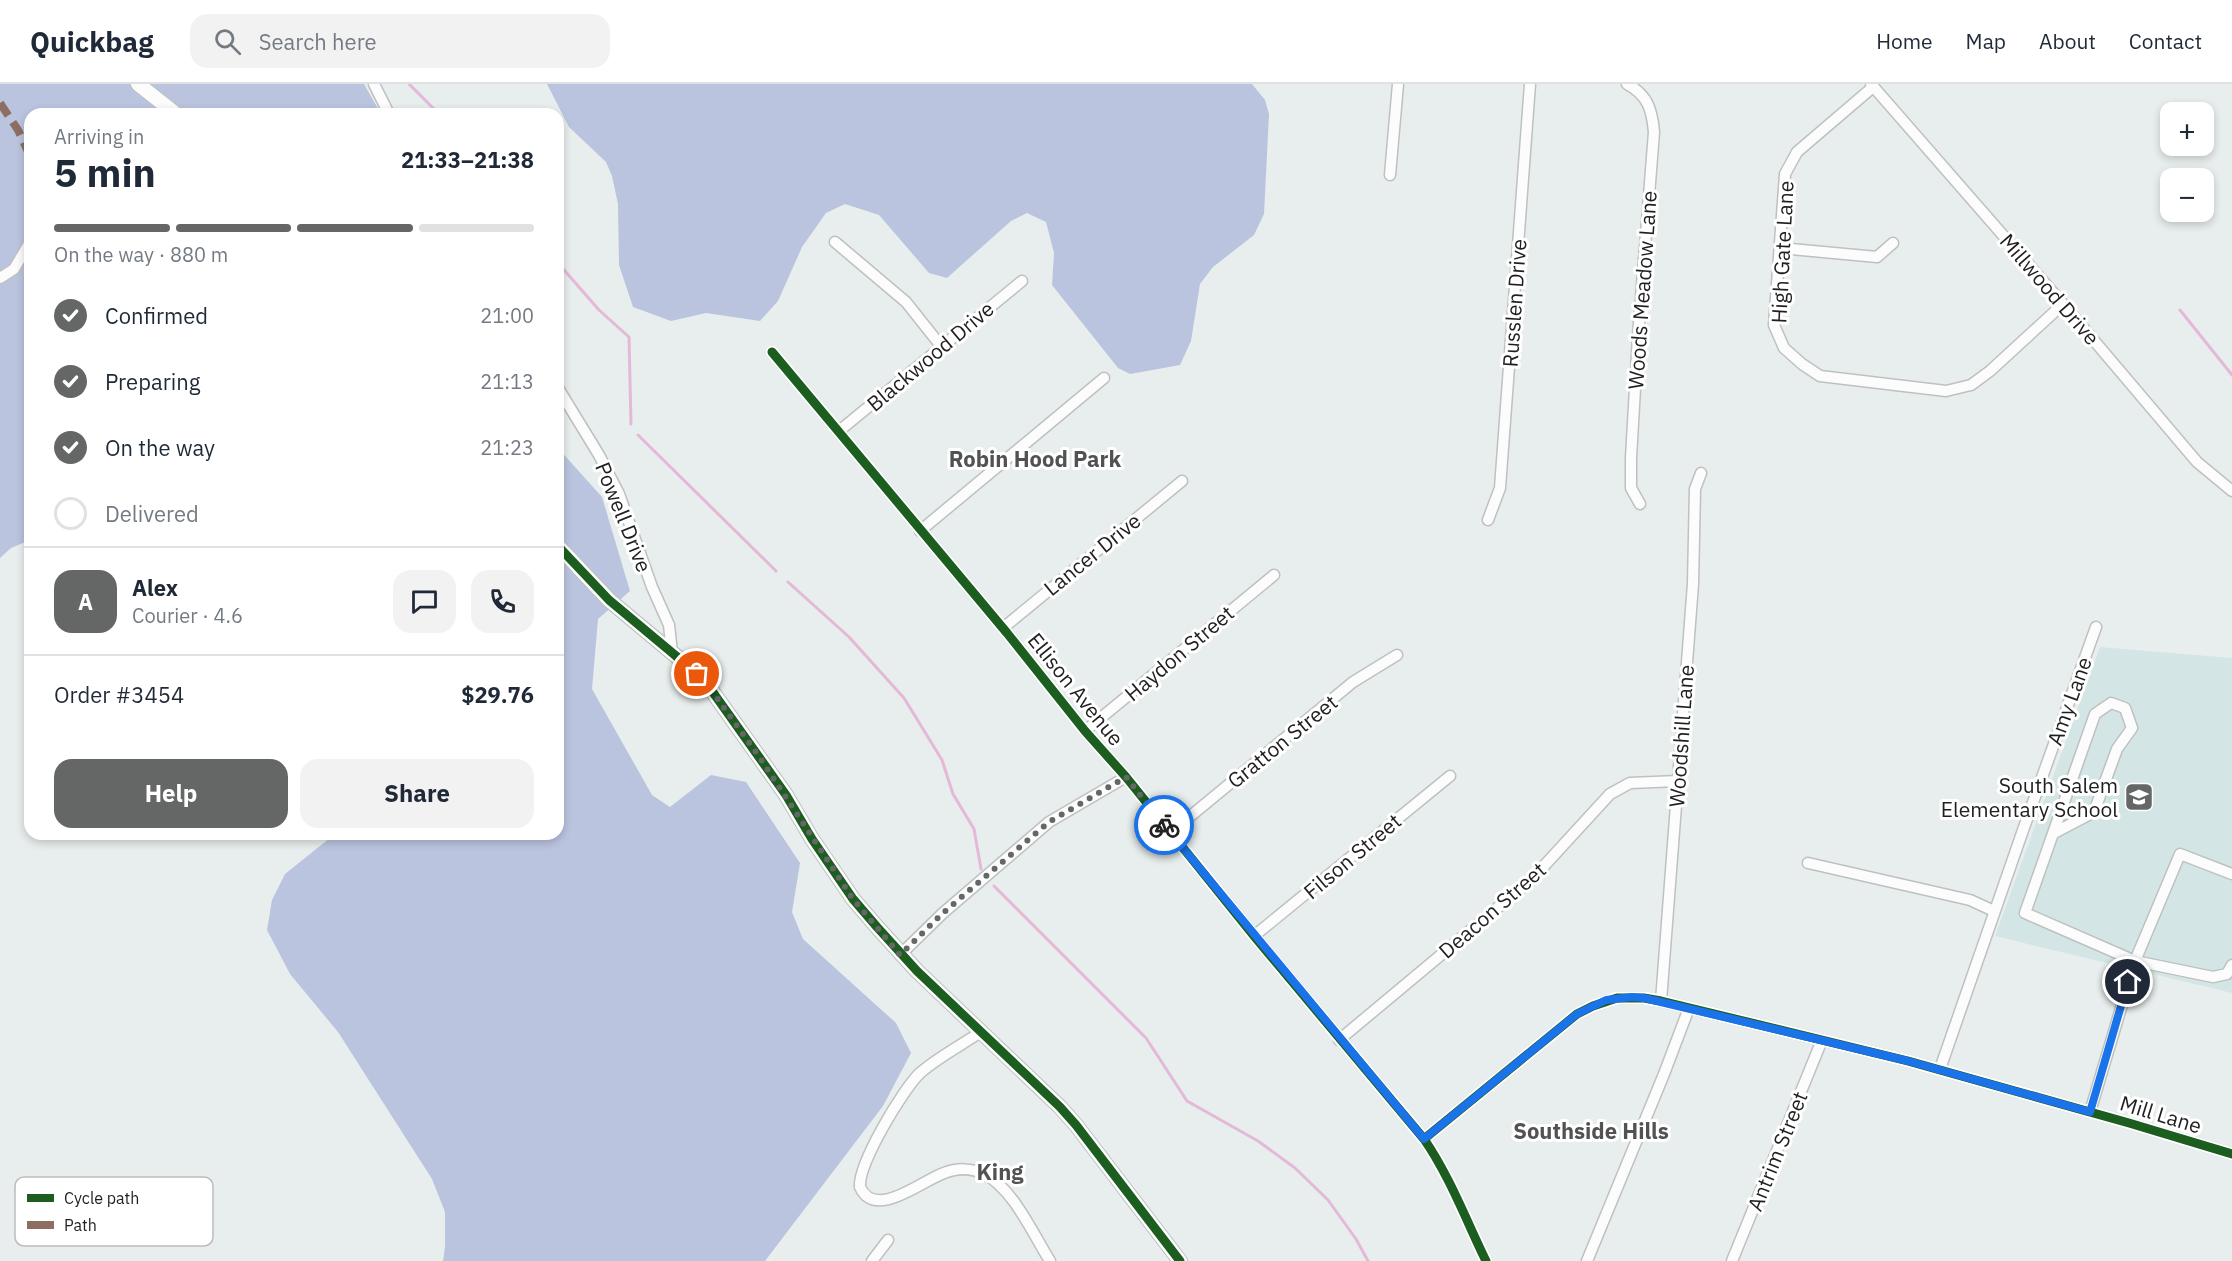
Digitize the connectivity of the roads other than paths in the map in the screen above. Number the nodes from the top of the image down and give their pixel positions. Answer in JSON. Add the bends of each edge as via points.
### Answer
{"nodes":[{"id":1,"x":138,"y":84,"type":"edge"},
{"id":2,"x":374,"y":84,"type":"edge"},
{"id":3,"x":1398,"y":84,"type":"edge"},
{"id":4,"x":1530,"y":84,"type":"edge"},
{"id":5,"x":1628,"y":84,"type":"edge"},
{"id":6,"x":1872,"y":85,"type":"edge"},
{"id":7,"x":168,"y":108,"type":"edge"},
{"id":8,"x":386,"y":108,"type":"edge"},
{"id":9,"x":1390,"y":175,"type":"dead end"},
{"id":10,"x":835,"y":242,"type":"dead end"},
{"id":11,"x":1893,"y":243,"type":"dead end"},
{"id":12,"x":1780,"y":248,"type":"junction"},
{"id":13,"x":24,"y":252,"type":"edge"},
{"id":14,"x":0,"y":278,"type":"edge"},
{"id":15,"x":1022,"y":281,"type":"dead end"},
{"id":16,"x":2063,"y":304,"type":"junction"},
{"id":17,"x":941,"y":346,"type":"junction"},
{"id":18,"x":772,"y":352,"type":"dead end"},
{"id":19,"x":1104,"y":378,"type":"dead end"},
{"id":20,"x":564,"y":398,"type":"edge"},
{"id":21,"x":839,"y":431,"type":"junction"},
{"id":22,"x":1701,"y":473,"type":"dead end"},
{"id":23,"x":1182,"y":481,"type":"dead end"},
{"id":24,"x":2232,"y":491,"type":"edge"},
{"id":25,"x":1640,"y":504,"type":"dead end"},
{"id":26,"x":1488,"y":520,"type":"dead end"},
{"id":27,"x":920,"y":531,"type":"junction"},
{"id":28,"x":564,"y":552,"type":"edge"},
{"id":29,"x":1274,"y":575,"type":"dead end"},
{"id":30,"x":2096,"y":627,"type":"dead end"},
{"id":31,"x":1003,"y":628,"type":"junction"},
{"id":32,"x":672,"y":653,"type":"junction"},
{"id":33,"x":1397,"y":655,"type":"dead end"},
{"id":34,"x":1085,"y":731,"type":"junction"},
{"id":35,"x":1450,"y":776,"type":"dead end"},
{"id":36,"x":1126,"y":777,"type":"junction"},
{"id":37,"x":1678,"y":782,"type":"junction"},
{"id":38,"x":1170,"y":833,"type":"junction"},
{"id":39,"x":2054,"y":833,"type":"junction"},
{"id":40,"x":1808,"y":863,"type":"dead end"},
{"id":41,"x":2232,"y":874,"type":"edge"},
{"id":42,"x":1994,"y":911,"type":"junction"},
{"id":43,"x":1254,"y":936,"type":"junction"},
{"id":44,"x":900,"y":955,"type":"junction"},
{"id":45,"x":2135,"y":961,"type":"junction"},
{"id":46,"x":2232,"y":965,"type":"edge"},
{"id":47,"x":1661,"y":1001,"type":"junction"},
{"id":48,"x":1689,"y":1008,"type":"junction"},
{"id":49,"x":982,"y":1031,"type":"junction"},
{"id":50,"x":1339,"y":1040,"type":"junction"},
{"id":51,"x":1822,"y":1040,"type":"junction"},
{"id":52,"x":1940,"y":1069,"type":"junction"},
{"id":53,"x":2090,"y":1112,"type":"junction"},
{"id":54,"x":1424,"y":1139,"type":"junction"},
{"id":55,"x":2232,"y":1154,"type":"edge"},
{"id":56,"x":888,"y":1240,"type":"dead end"},
{"id":57,"x":872,"y":1261,"type":"edge"},
{"id":58,"x":1050,"y":1261,"type":"edge"},
{"id":59,"x":1180,"y":1261,"type":"edge"},
{"id":60,"x":1486,"y":1261,"type":"edge"},
{"id":61,"x":1587,"y":1261,"type":"edge"},
{"id":62,"x":1731,"y":1261,"type":"edge"}],
"edges":[{"from":1,"to":7,"type":"street"},
{"from":2,"to":8,"type":"street"},
{"from":3,"to":9,"type":"street"},
{"from":4,"to":26,"type":"street","name":"Russlen Drive","via":[[1500,488]]},
{"from":5,"to":25,"type":"street","name":"Woods Meadow Lane","via":[[1650,105],[1654,132],[1631,458],[1632,488]]},
{"from":6,"to":12,"type":"street","name":"High Gate Lane","via":[[1797,152],[1785,174]]},
{"from":6,"to":16,"type":"street","name":"Millwood Drive"},
{"from":10,"to":17,"type":"street","via":[[906,302]]},
{"from":11,"to":12,"type":"street","via":[[1877,257]]},
{"from":12,"to":16,"type":"street","name":"High Gate Lane","via":[[1774,325],[1784,348],[1820,375],[1946,391],[1971,385]]},
{"from":13,"to":14,"type":"street","via":[[14,269]]},
{"from":15,"to":17,"type":"street","name":"Blackwood Drive"},
{"from":16,"to":24,"type":"street","name":"Millwood Drive","via":[[2197,462]]},
{"from":17,"to":21,"type":"street","name":"Blackwood Drive"},
{"from":18,"to":21,"type":"street","name":"Ellison Avenue"},
{"from":19,"to":27,"type":"street"},
{"from":20,"to":32,"type":"street","name":"Powell Drive","via":[[619,494],[669,626]]},
{"from":21,"to":27,"type":"street","name":"Ellison Avenue"},
{"from":22,"to":37,"type":"street","name":"Woodshill Lane","via":[[1695,489],[1693,585]]},
{"from":23,"to":31,"type":"street","name":"Lancer Drive"},
{"from":27,"to":31,"type":"street","name":"Ellison Avenue"},
{"from":28,"to":32,"type":"street","via":[[609,600]]},
{"from":29,"to":34,"type":"street","name":"Haydon Street"},
{"from":30,"to":42,"type":"street","name":"Amy Lane"},
{"from":31,"to":34,"type":"street","name":"Ellison Avenue"},
{"from":32,"to":44,"type":"street","via":[[712,691],[853,899]]},
{"from":33,"to":38,"type":"street","name":"Gratton Street","via":[[1353,682]]},
{"from":34,"to":36,"type":"street","name":"Ellison Avenue"},
{"from":35,"to":43,"type":"street","name":"Filson Street"},
{"from":36,"to":38,"type":"street","name":"Ellison Avenue"},
{"from":36,"to":44,"type":"street","via":[[1049,822]]},
{"from":37,"to":47,"type":"street","name":"Woodshill Lane"},
{"from":37,"to":50,"type":"street","name":"Deacon Street","via":[[1630,783],[1610,794],[1532,879]]},
{"from":38,"to":43,"type":"street","name":"Ellison Avenue"},
{"from":39,"to":39,"type":"street","via":[[2095,714],[2111,703],[2125,708],[2132,728],[2117,749],[2094,812]]},
{"from":39,"to":45,"type":"street","via":[[2025,912]]},
{"from":40,"to":42,"type":"street","via":[[1970,900]]},
{"from":41,"to":45,"type":"street","via":[[2180,854]]},
{"from":42,"to":52,"type":"street","name":"Amy Lane"},
{"from":43,"to":50,"type":"street","name":"Ellison Avenue"},
{"from":44,"to":49,"type":"street"},
{"from":45,"to":46,"type":"street","via":[[2214,977],[2227,974]]},
{"from":45,"to":53,"type":"street"},
{"from":47,"to":48,"type":"street","name":"Mill Lane"},
{"from":47,"to":54,"type":"street","name":"Mill Lane","via":[[1617,998],[1577,1014]]},
{"from":48,"to":51,"type":"street","name":"Mill Lane"},
{"from":48,"to":61,"type":"street"},
{"from":49,"to":58,"type":"street","via":[[931,1065],[912,1083],[870,1151],[860,1187],[872,1198],[888,1200],[947,1171],[983,1173],[1003,1188]]},
{"from":49,"to":59,"type":"street","via":[[1076,1125]]},
{"from":50,"to":54,"type":"street","name":"Ellison Avenue"},
{"from":51,"to":52,"type":"street","name":"Mill Lane"},
{"from":51,"to":62,"type":"street","name":"Antrim Street"},
{"from":52,"to":53,"type":"street","name":"Mill Lane"},
{"from":53,"to":55,"type":"street","name":"Mill Lane"},
{"from":54,"to":60,"type":"street","name":"Ellison Avenue","via":[[1446,1175]]},
{"from":56,"to":57,"type":"street"}]}
